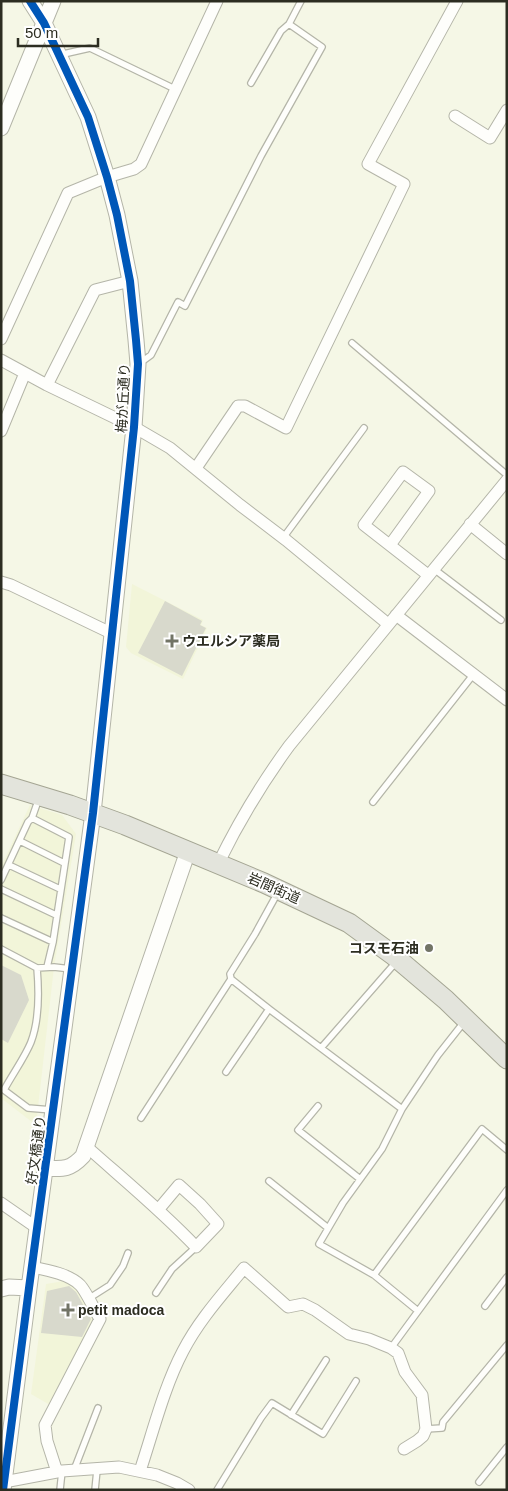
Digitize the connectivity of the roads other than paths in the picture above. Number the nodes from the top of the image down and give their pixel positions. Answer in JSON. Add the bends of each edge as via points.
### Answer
{"nodes":[{"id":1,"x":30,"y":1,"type":"edge"},
{"id":2,"x":54,"y":1,"type":"edge"},
{"id":3,"x":217,"y":1,"type":"edge"},
{"id":4,"x":300,"y":1,"type":"edge"},
{"id":5,"x":456,"y":1,"type":"edge"},
{"id":6,"x":44,"y":23,"type":"junction"},
{"id":7,"x":289,"y":24,"type":"junction"},
{"id":8,"x":59,"y":55,"type":"junction"},
{"id":9,"x":251,"y":83,"type":"dead end"},
{"id":10,"x":177,"y":90,"type":"junction"},
{"id":11,"x":507,"y":110,"type":"edge"},
{"id":12,"x":455,"y":116,"type":"dead end"},
{"id":13,"x":1,"y":128,"type":"edge"},
{"id":14,"x":107,"y":177,"type":"junction"},
{"id":15,"x":130,"y":281,"type":"junction"},
{"id":16,"x":1,"y":339,"type":"edge"},
{"id":17,"x":352,"y":344,"type":"dead end"},
{"id":18,"x":1,"y":360,"type":"edge"},
{"id":19,"x":138,"y":364,"type":"junction"},
{"id":20,"x":25,"y":373,"type":"junction"},
{"id":21,"x":47,"y":385,"type":"junction"},
{"id":22,"x":134,"y":427,"type":"junction"},
{"id":23,"x":364,"y":428,"type":"dead end"},
{"id":24,"x":1,"y":431,"type":"edge"},
{"id":25,"x":196,"y":468,"type":"junction"},
{"id":26,"x":507,"y":475,"type":"edge"},
{"id":27,"x":507,"y":480,"type":"edge"},
{"id":28,"x":470,"y":524,"type":"junction"},
{"id":29,"x":284,"y":538,"type":"junction"},
{"id":30,"x":390,"y":545,"type":"junction"},
{"id":31,"x":507,"y":554,"type":"edge"},
{"id":32,"x":431,"y":572,"type":"junction"},
{"id":33,"x":1,"y":582,"type":"edge"},
{"id":34,"x":396,"y":615,"type":"junction"},
{"id":35,"x":501,"y":620,"type":"dead end"},
{"id":36,"x":388,"y":624,"type":"junction"},
{"id":37,"x":113,"y":634,"type":"junction"},
{"id":38,"x":473,"y":675,"type":"junction"},
{"id":39,"x":505,"y":694,"type":"edge"},
{"id":40,"x":2,"y":785,"type":"edge"},
{"id":41,"x":40,"y":796,"type":"junction"},
{"id":42,"x":374,"y":802,"type":"dead end"},
{"id":43,"x":93,"y":813,"type":"junction"},
{"id":44,"x":32,"y":818,"type":"junction"},
{"id":45,"x":20,"y":841,"type":"junction"},
{"id":46,"x":188,"y":851,"type":"junction"},
{"id":47,"x":64,"y":863,"type":"junction"},
{"id":48,"x":218,"y":864,"type":"junction"},
{"id":49,"x":9,"y":865,"type":"junction"},
{"id":50,"x":1,"y":880,"type":"edge"},
{"id":51,"x":1,"y":889,"type":"edge"},
{"id":52,"x":60,"y":889,"type":"junction"},
{"id":53,"x":280,"y":890,"type":"junction"},
{"id":54,"x":56,"y":916,"type":"junction"},
{"id":55,"x":1,"y":918,"type":"edge"},
{"id":56,"x":53,"y":942,"type":"junction"},
{"id":57,"x":1,"y":949,"type":"edge"},
{"id":58,"x":398,"y":959,"type":"junction"},
{"id":59,"x":47,"y":967,"type":"junction"},
{"id":60,"x":37,"y":968,"type":"junction"},
{"id":61,"x":73,"y":969,"type":"junction"},
{"id":62,"x":231,"y":979,"type":"junction"},
{"id":63,"x":269,"y":1009,"type":"junction"},
{"id":64,"x":467,"y":1019,"type":"junction"},
{"id":65,"x":321,"y":1048,"type":"junction"},
{"id":66,"x":507,"y":1059,"type":"edge"},
{"id":67,"x":226,"y":1072,"type":"dead end"},
{"id":68,"x":318,"y":1106,"type":"dead end"},
{"id":69,"x":402,"y":1109,"type":"junction"},
{"id":70,"x":54,"y":1110,"type":"junction"},
{"id":71,"x":141,"y":1118,"type":"dead end"},
{"id":72,"x":87,"y":1147,"type":"junction"},
{"id":73,"x":507,"y":1150,"type":"edge"},
{"id":74,"x":45,"y":1168,"type":"junction"},
{"id":75,"x":360,"y":1179,"type":"junction"},
{"id":76,"x":269,"y":1180,"type":"dead end"},
{"id":77,"x":507,"y":1190,"type":"edge"},
{"id":78,"x":1,"y":1203,"type":"edge"},
{"id":79,"x":158,"y":1210,"type":"junction"},
{"id":80,"x":37,"y":1228,"type":"junction"},
{"id":81,"x":328,"y":1228,"type":"junction"},
{"id":82,"x":196,"y":1247,"type":"junction"},
{"id":83,"x":128,"y":1253,"type":"dead end"},
{"id":84,"x":32,"y":1267,"type":"junction"},
{"id":85,"x":374,"y":1275,"type":"junction"},
{"id":86,"x":507,"y":1277,"type":"edge"},
{"id":87,"x":29,"y":1288,"type":"junction"},
{"id":88,"x":1,"y":1289,"type":"edge"},
{"id":89,"x":156,"y":1293,"type":"dead end"},
{"id":90,"x":88,"y":1299,"type":"junction"},
{"id":91,"x":485,"y":1306,"type":"dead end"},
{"id":92,"x":418,"y":1311,"type":"junction"},
{"id":93,"x":507,"y":1344,"type":"edge"},
{"id":94,"x":391,"y":1348,"type":"junction"},
{"id":95,"x":326,"y":1360,"type":"dead end"},
{"id":96,"x":356,"y":1381,"type":"dead end"},
{"id":97,"x":98,"y":1408,"type":"dead end"},
{"id":98,"x":291,"y":1415,"type":"junction"},
{"id":99,"x":426,"y":1428,"type":"junction"},
{"id":100,"x":507,"y":1447,"type":"edge"},
{"id":101,"x":404,"y":1449,"type":"dead end"},
{"id":102,"x":74,"y":1470,"type":"junction"},
{"id":103,"x":97,"y":1470,"type":"junction"},
{"id":104,"x":59,"y":1471,"type":"junction"},
{"id":105,"x":140,"y":1471,"type":"junction"},
{"id":106,"x":479,"y":1482,"type":"dead end"},
{"id":107,"x":3,"y":1485,"type":"edge"},
{"id":108,"x":60,"y":1490,"type":"edge"},
{"id":109,"x":96,"y":1490,"type":"edge"},
{"id":110,"x":188,"y":1490,"type":"edge"},
{"id":111,"x":217,"y":1490,"type":"edge"}],
"edges":[{"from":1,"to":6,"type":"street","name":"梅が丘通り"},
{"from":2,"to":6,"type":"street"},
{"from":3,"to":10,"type":"street"},
{"from":4,"to":7,"type":"lane"},
{"from":5,"to":25,"type":"street","via":[[368,164],[404,184],[286,428],[245,406],[238,406]]},
{"from":6,"to":8,"type":"street","name":"梅が丘通り"},
{"from":6,"to":13,"type":"street"},
{"from":7,"to":9,"type":"lane","via":[[281,31]]},
{"from":7,"to":19,"type":"lane","via":[[322,47],[261,156],[184,306],[178,302],[151,355]]},
{"from":8,"to":10,"type":"lane","via":[[90,48]]},
{"from":8,"to":14,"type":"street","name":"梅が丘通り","via":[[88,117]]},
{"from":10,"to":14,"type":"street","via":[[141,164]]},
{"from":11,"to":12,"type":"street","via":[[490,138]]},
{"from":14,"to":15,"type":"street","name":"梅が丘通り"},
{"from":14,"to":16,"type":"street","via":[[68,192]]},
{"from":15,"to":19,"type":"street","name":"梅が丘通り"},
{"from":15,"to":21,"type":"street","via":[[96,290]]},
{"from":17,"to":26,"type":"lane"},
{"from":18,"to":20,"type":"street"},
{"from":19,"to":22,"type":"street","name":"梅が丘通り"},
{"from":20,"to":21,"type":"street"},
{"from":20,"to":24,"type":"street"},
{"from":21,"to":22,"type":"street"},
{"from":22,"to":25,"type":"street"},
{"from":22,"to":37,"type":"street","name":"梅が丘通り"},
{"from":23,"to":29,"type":"lane"},
{"from":25,"to":29,"type":"street"},
{"from":27,"to":28,"type":"street"},
{"from":28,"to":31,"type":"street"},
{"from":28,"to":32,"type":"street"},
{"from":29,"to":36,"type":"street"},
{"from":30,"to":30,"type":"street","via":[[364,525],[403,472],[428,492]]},
{"from":30,"to":32,"type":"street"},
{"from":32,"to":34,"type":"street"},
{"from":32,"to":35,"type":"lane"},
{"from":33,"to":37,"type":"street"},
{"from":34,"to":36,"type":"street"},
{"from":34,"to":38,"type":"street"},
{"from":36,"to":48,"type":"street","via":[[275,765]]},
{"from":37,"to":43,"type":"street","name":"梅が丘通り"},
{"from":38,"to":39,"type":"street"},
{"from":38,"to":42,"type":"lane"},
{"from":40,"to":41,"type":"main road","name":"岩間街道"},
{"from":41,"to":43,"type":"main road","name":"岩間街道"},
{"from":41,"to":44,"type":"lane"},
{"from":43,"to":46,"type":"main road","name":"岩間街道"},
{"from":43,"to":61,"type":"street","name":"好文橋通り"},
{"from":44,"to":45,"type":"lane"},
{"from":44,"to":47,"type":"lane","via":[[69,837]]},
{"from":45,"to":47,"type":"lane"},
{"from":45,"to":49,"type":"lane"},
{"from":46,"to":48,"type":"main road","name":"岩間街道"},
{"from":46,"to":72,"type":"street"},
{"from":47,"to":52,"type":"lane"},
{"from":48,"to":53,"type":"main road","name":"岩間街道"},
{"from":49,"to":50,"type":"lane"},
{"from":49,"to":52,"type":"lane"},
{"from":51,"to":54,"type":"lane"},
{"from":52,"to":54,"type":"lane"},
{"from":53,"to":58,"type":"main road","name":"岩間街道","via":[[349,923]]},
{"from":53,"to":62,"type":"lane","via":[[230,974]]},
{"from":54,"to":56,"type":"lane"},
{"from":55,"to":56,"type":"lane"},
{"from":56,"to":59,"type":"lane"},
{"from":57,"to":60,"type":"lane"},
{"from":58,"to":64,"type":"main road","name":"岩間街道"},
{"from":58,"to":65,"type":"lane"},
{"from":59,"to":60,"type":"lane"},
{"from":59,"to":61,"type":"lane"},
{"from":60,"to":70,"type":"lane","via":[[38,992],[31,1042],[4,1090],[28,1108]]},
{"from":61,"to":70,"type":"street","name":"好文橋通り"},
{"from":62,"to":63,"type":"lane"},
{"from":62,"to":71,"type":"lane"},
{"from":63,"to":65,"type":"lane"},
{"from":63,"to":67,"type":"lane"},
{"from":64,"to":66,"type":"main road","name":"岩間街道"},
{"from":64,"to":69,"type":"lane"},
{"from":65,"to":69,"type":"lane"},
{"from":68,"to":75,"type":"lane","via":[[298,1130]]},
{"from":69,"to":75,"type":"lane","via":[[382,1149]]},
{"from":70,"to":74,"type":"street","name":"好文橋通り"},
{"from":72,"to":74,"type":"street","via":[[76,1164],[66,1169]]},
{"from":72,"to":79,"type":"street"},
{"from":73,"to":85,"type":"lane","via":[[482,1129]]},
{"from":74,"to":80,"type":"street","name":"好文橋通り"},
{"from":75,"to":81,"type":"lane"},
{"from":76,"to":81,"type":"lane"},
{"from":77,"to":92,"type":"lane"},
{"from":78,"to":80,"type":"street"},
{"from":79,"to":82,"type":"street"},
{"from":79,"to":82,"type":"street","via":[[179,1185],[200,1204],[218,1224]]},
{"from":80,"to":84,"type":"street","name":"好文橋通り"},
{"from":81,"to":85,"type":"lane","via":[[319,1244]]},
{"from":82,"to":89,"type":"lane","via":[[172,1270]]},
{"from":83,"to":90,"type":"lane","via":[[110,1285]]},
{"from":84,"to":87,"type":"street","name":"好文橋通り"},
{"from":84,"to":90,"type":"street","via":[[70,1278],[81,1285]]},
{"from":85,"to":92,"type":"lane"},
{"from":86,"to":91,"type":"lane"},
{"from":87,"to":88,"type":"street"},
{"from":87,"to":107,"type":"street","name":"好文橋通り"},
{"from":90,"to":104,"type":"street","via":[[100,1319],[46,1425],[47,1441]]},
{"from":92,"to":94,"type":"lane"},
{"from":93,"to":99,"type":"lane","via":[[443,1422],[442,1428]]},
{"from":94,"to":99,"type":"street","via":[[398,1354],[405,1372],[422,1395]]},
{"from":94,"to":105,"type":"street","via":[[349,1334],[303,1304],[288,1307],[244,1268],[205,1314],[183,1351],[170,1379]]},
{"from":95,"to":98,"type":"lane"},
{"from":96,"to":98,"type":"lane","via":[[323,1434]]},
{"from":97,"to":102,"type":"lane"},
{"from":98,"to":111,"type":"lane","via":[[272,1403]]},
{"from":99,"to":101,"type":"street","via":[[417,1442]]},
{"from":100,"to":106,"type":"lane"},
{"from":102,"to":103,"type":"street"},
{"from":102,"to":104,"type":"street"},
{"from":103,"to":105,"type":"street","via":[[119,1468]]},
{"from":103,"to":109,"type":"lane"},
{"from":104,"to":107,"type":"street"},
{"from":104,"to":108,"type":"lane"},
{"from":105,"to":110,"type":"street","via":[[157,1475]]}]}
